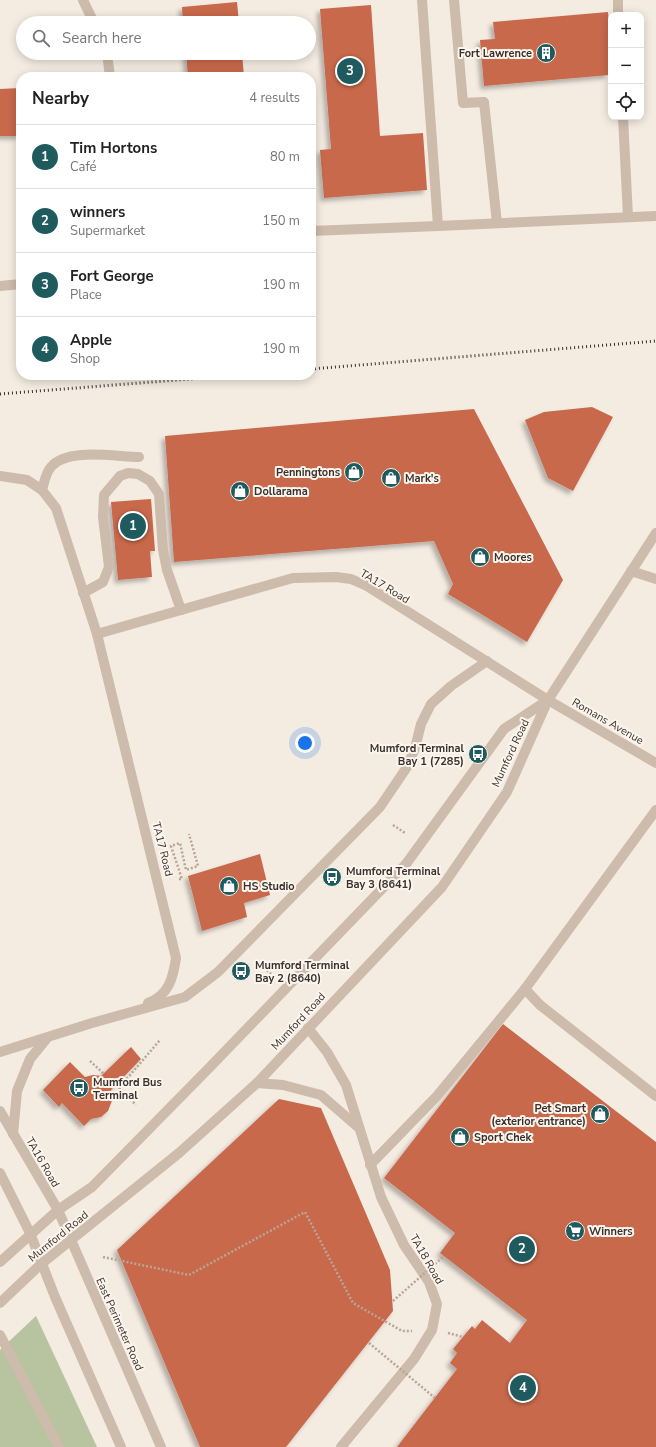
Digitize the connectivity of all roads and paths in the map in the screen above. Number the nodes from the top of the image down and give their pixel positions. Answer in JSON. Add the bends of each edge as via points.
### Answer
{"nodes":[{"id":1,"x":83,"y":0,"type":"edge"},
{"id":2,"x":422,"y":0,"type":"edge"},
{"id":3,"x":454,"y":0,"type":"edge"},
{"id":4,"x":618,"y":0,"type":"edge"},
{"id":5,"x":618,"y":12,"type":"edge"},
{"id":6,"x":91,"y":16,"type":"edge"},
{"id":7,"x":108,"y":60,"type":"edge"},
{"id":8,"x":109,"y":72,"type":"edge"},
{"id":9,"x":623,"y":120,"type":"edge"},
{"id":10,"x":656,"y":216,"type":"edge"},
{"id":11,"x":628,"y":217,"type":"junction"},
{"id":12,"x":497,"y":223,"type":"junction"},
{"id":13,"x":438,"y":226,"type":"junction"},
{"id":14,"x":316,"y":231,"type":"edge"},
{"id":15,"x":16,"y":284,"type":"edge"},
{"id":16,"x":0,"y":286,"type":"edge"},
{"id":17,"x":139,"y":457,"type":"dead end"},
{"id":18,"x":0,"y":476,"type":"edge"},
{"id":19,"x":42,"y":490,"type":"junction"},
{"id":20,"x":656,"y":533,"type":"edge"},
{"id":21,"x":631,"y":571,"type":"junction"},
{"id":22,"x":656,"y":579,"type":"edge"},
{"id":23,"x":83,"y":593,"type":"junction"},
{"id":24,"x":181,"y":610,"type":"junction"},
{"id":25,"x":97,"y":634,"type":"junction"},
{"id":26,"x":487,"y":661,"type":"junction"},
{"id":27,"x":548,"y":700,"type":"junction"},
{"id":28,"x":656,"y":763,"type":"edge"},
{"id":29,"x":656,"y":810,"type":"edge"},
{"id":30,"x":394,"y":825,"type":"dead end"},
{"id":31,"x":405,"y":833,"type":"dead end"},
{"id":32,"x":189,"y":834,"type":"dead end"},
{"id":33,"x":179,"y":879,"type":"dead end"},
{"id":34,"x":258,"y":962,"type":"dead end"},
{"id":35,"x":271,"y":974,"type":"dead end"},
{"id":36,"x":525,"y":989,"type":"junction"},
{"id":37,"x":92,"y":1023,"type":"junction"},
{"id":38,"x":308,"y":1028,"type":"junction"},
{"id":39,"x":47,"y":1038,"type":"junction"},
{"id":40,"x":160,"y":1040,"type":"dead end"},
{"id":41,"x":0,"y":1052,"type":"edge"},
{"id":42,"x":90,"y":1061,"type":"dead end"},
{"id":43,"x":104,"y":1074,"type":"dead end"},
{"id":44,"x":257,"y":1083,"type":"junction"},
{"id":45,"x":116,"y":1085,"type":"dead end"},
{"id":46,"x":119,"y":1088,"type":"junction"},
{"id":47,"x":656,"y":1096,"type":"edge"},
{"id":48,"x":136,"y":1105,"type":"dead end"},
{"id":49,"x":0,"y":1111,"type":"edge"},
{"id":50,"x":360,"y":1130,"type":"junction"},
{"id":51,"x":13,"y":1134,"type":"junction"},
{"id":52,"x":370,"y":1165,"type":"junction"},
{"id":53,"x":0,"y":1173,"type":"edge"},
{"id":54,"x":58,"y":1210,"type":"junction"},
{"id":55,"x":30,"y":1233,"type":"junction"},
{"id":56,"x":72,"y":1241,"type":"junction"},
{"id":57,"x":444,"y":1256,"type":"dead end"},
{"id":58,"x":103,"y":1257,"type":"dead end"},
{"id":59,"x":0,"y":1262,"type":"edge"},
{"id":60,"x":42,"y":1264,"type":"junction"},
{"id":61,"x":393,"y":1301,"type":"dead end"},
{"id":62,"x":0,"y":1303,"type":"edge"},
{"id":63,"x":402,"y":1331,"type":"dead end"},
{"id":64,"x":0,"y":1335,"type":"edge"},
{"id":65,"x":369,"y":1343,"type":"dead end"},
{"id":66,"x":434,"y":1398,"type":"dead end"},
{"id":67,"x":59,"y":1447,"type":"edge"},
{"id":68,"x":121,"y":1447,"type":"edge"},
{"id":69,"x":161,"y":1447,"type":"edge"},
{"id":70,"x":341,"y":1447,"type":"edge"}],
"edges":[{"from":1,"to":6,"type":"street"},
{"from":2,"to":13,"type":"street"},
{"from":3,"to":12,"type":"street","via":[[463,103],[484,102]]},
{"from":4,"to":5,"type":"street"},
{"from":7,"to":8,"type":"street"},
{"from":9,"to":11,"type":"street"},
{"from":10,"to":11,"type":"street"},
{"from":11,"to":12,"type":"street"},
{"from":12,"to":13,"type":"street"},
{"from":13,"to":14,"type":"street"},
{"from":15,"to":16,"type":"street"},
{"from":17,"to":19,"type":"street","via":[[87,454],[61,459],[51,467]]},
{"from":18,"to":19,"type":"street","name":"TA17 Road","via":[[27,480]]},
{"from":19,"to":23,"type":"street","name":"TA17 Road","via":[[56,508]]},
{"from":20,"to":21,"type":"street","name":"Mumford Road"},
{"from":21,"to":22,"type":"street"},
{"from":21,"to":27,"type":"street","name":"Mumford Road"},
{"from":23,"to":24,"type":"street","via":[[103,582],[109,567],[103,517],[104,495],[120,476],[128,473],[138,474],[150,481],[159,494],[163,550]]},
{"from":23,"to":25,"type":"street","name":"TA17 Road"},
{"from":24,"to":25,"type":"street","name":"TA17 Road"},
{"from":24,"to":26,"type":"street","name":"TA17 Road","via":[[293,578],[336,576],[367,586]]},
{"from":25,"to":37,"type":"street","name":"TA17 Road","via":[[176,958],[172,980],[158,999]]},
{"from":26,"to":27,"type":"street","name":"TA17 Road"},
{"from":26,"to":37,"type":"street","via":[[451,686],[431,704],[421,724],[407,767],[380,807],[218,972],[185,997]]},
{"from":27,"to":28,"type":"street","name":"Romans Avenue"},
{"from":27,"to":38,"type":"street","name":"Mumford Road","via":[[507,792],[442,887]]},
{"from":27,"to":54,"type":"street","name":"Mumford Road","via":[[504,729],[406,864],[92,1187]]},
{"from":29,"to":36,"type":"street"},
{"from":30,"to":31,"type":"path"},
{"from":32,"to":33,"type":"path","via":[[198,866],[186,870],[180,843],[171,846],[182,879]]},
{"from":34,"to":35,"type":"path"},
{"from":36,"to":47,"type":"street","via":[[540,1005]]},
{"from":36,"to":52,"type":"street","via":[[437,1096]]},
{"from":37,"to":39,"type":"street"},
{"from":38,"to":44,"type":"street","name":"Mumford Road"},
{"from":38,"to":50,"type":"street","name":"TA18 Road","via":[[327,1052],[346,1086]]},
{"from":39,"to":41,"type":"street"},
{"from":39,"to":51,"type":"street","name":"TA16 Road","via":[[30,1059],[17,1091]]},
{"from":40,"to":46,"type":"path"},
{"from":42,"to":43,"type":"path"},
{"from":44,"to":50,"type":"street","via":[[283,1085],[321,1094]]},
{"from":44,"to":56,"type":"street","name":"Mumford Road","via":[[179,1153]]},
{"from":45,"to":46,"type":"path"},
{"from":46,"to":48,"type":"path"},
{"from":49,"to":51,"type":"street"},
{"from":50,"to":52,"type":"street","name":"TA18 Road"},
{"from":51,"to":54,"type":"street","name":"TA16 Road"},
{"from":52,"to":70,"type":"street","name":"TA18 Road","via":[[390,1218],[428,1282],[437,1304],[432,1330],[414,1358]]},
{"from":53,"to":55,"type":"street"},
{"from":54,"to":55,"type":"street","name":"Mumford Road"},
{"from":54,"to":56,"type":"street","name":"East Perimeter Road"},
{"from":55,"to":59,"type":"street","name":"Mumford Road"},
{"from":55,"to":60,"type":"street"},
{"from":56,"to":60,"type":"street","name":"Mumford Road"},
{"from":56,"to":69,"type":"street","name":"East Perimeter Road"},
{"from":57,"to":61,"type":"path","bridge":true},
{"from":58,"to":63,"type":"path","via":[[189,1275],[305,1212],[353,1303]]},
{"from":60,"to":62,"type":"street","name":"Mumford Road"},
{"from":60,"to":68,"type":"street"},
{"from":64,"to":67,"type":"street"},
{"from":65,"to":66,"type":"path","bridge":true}]}
